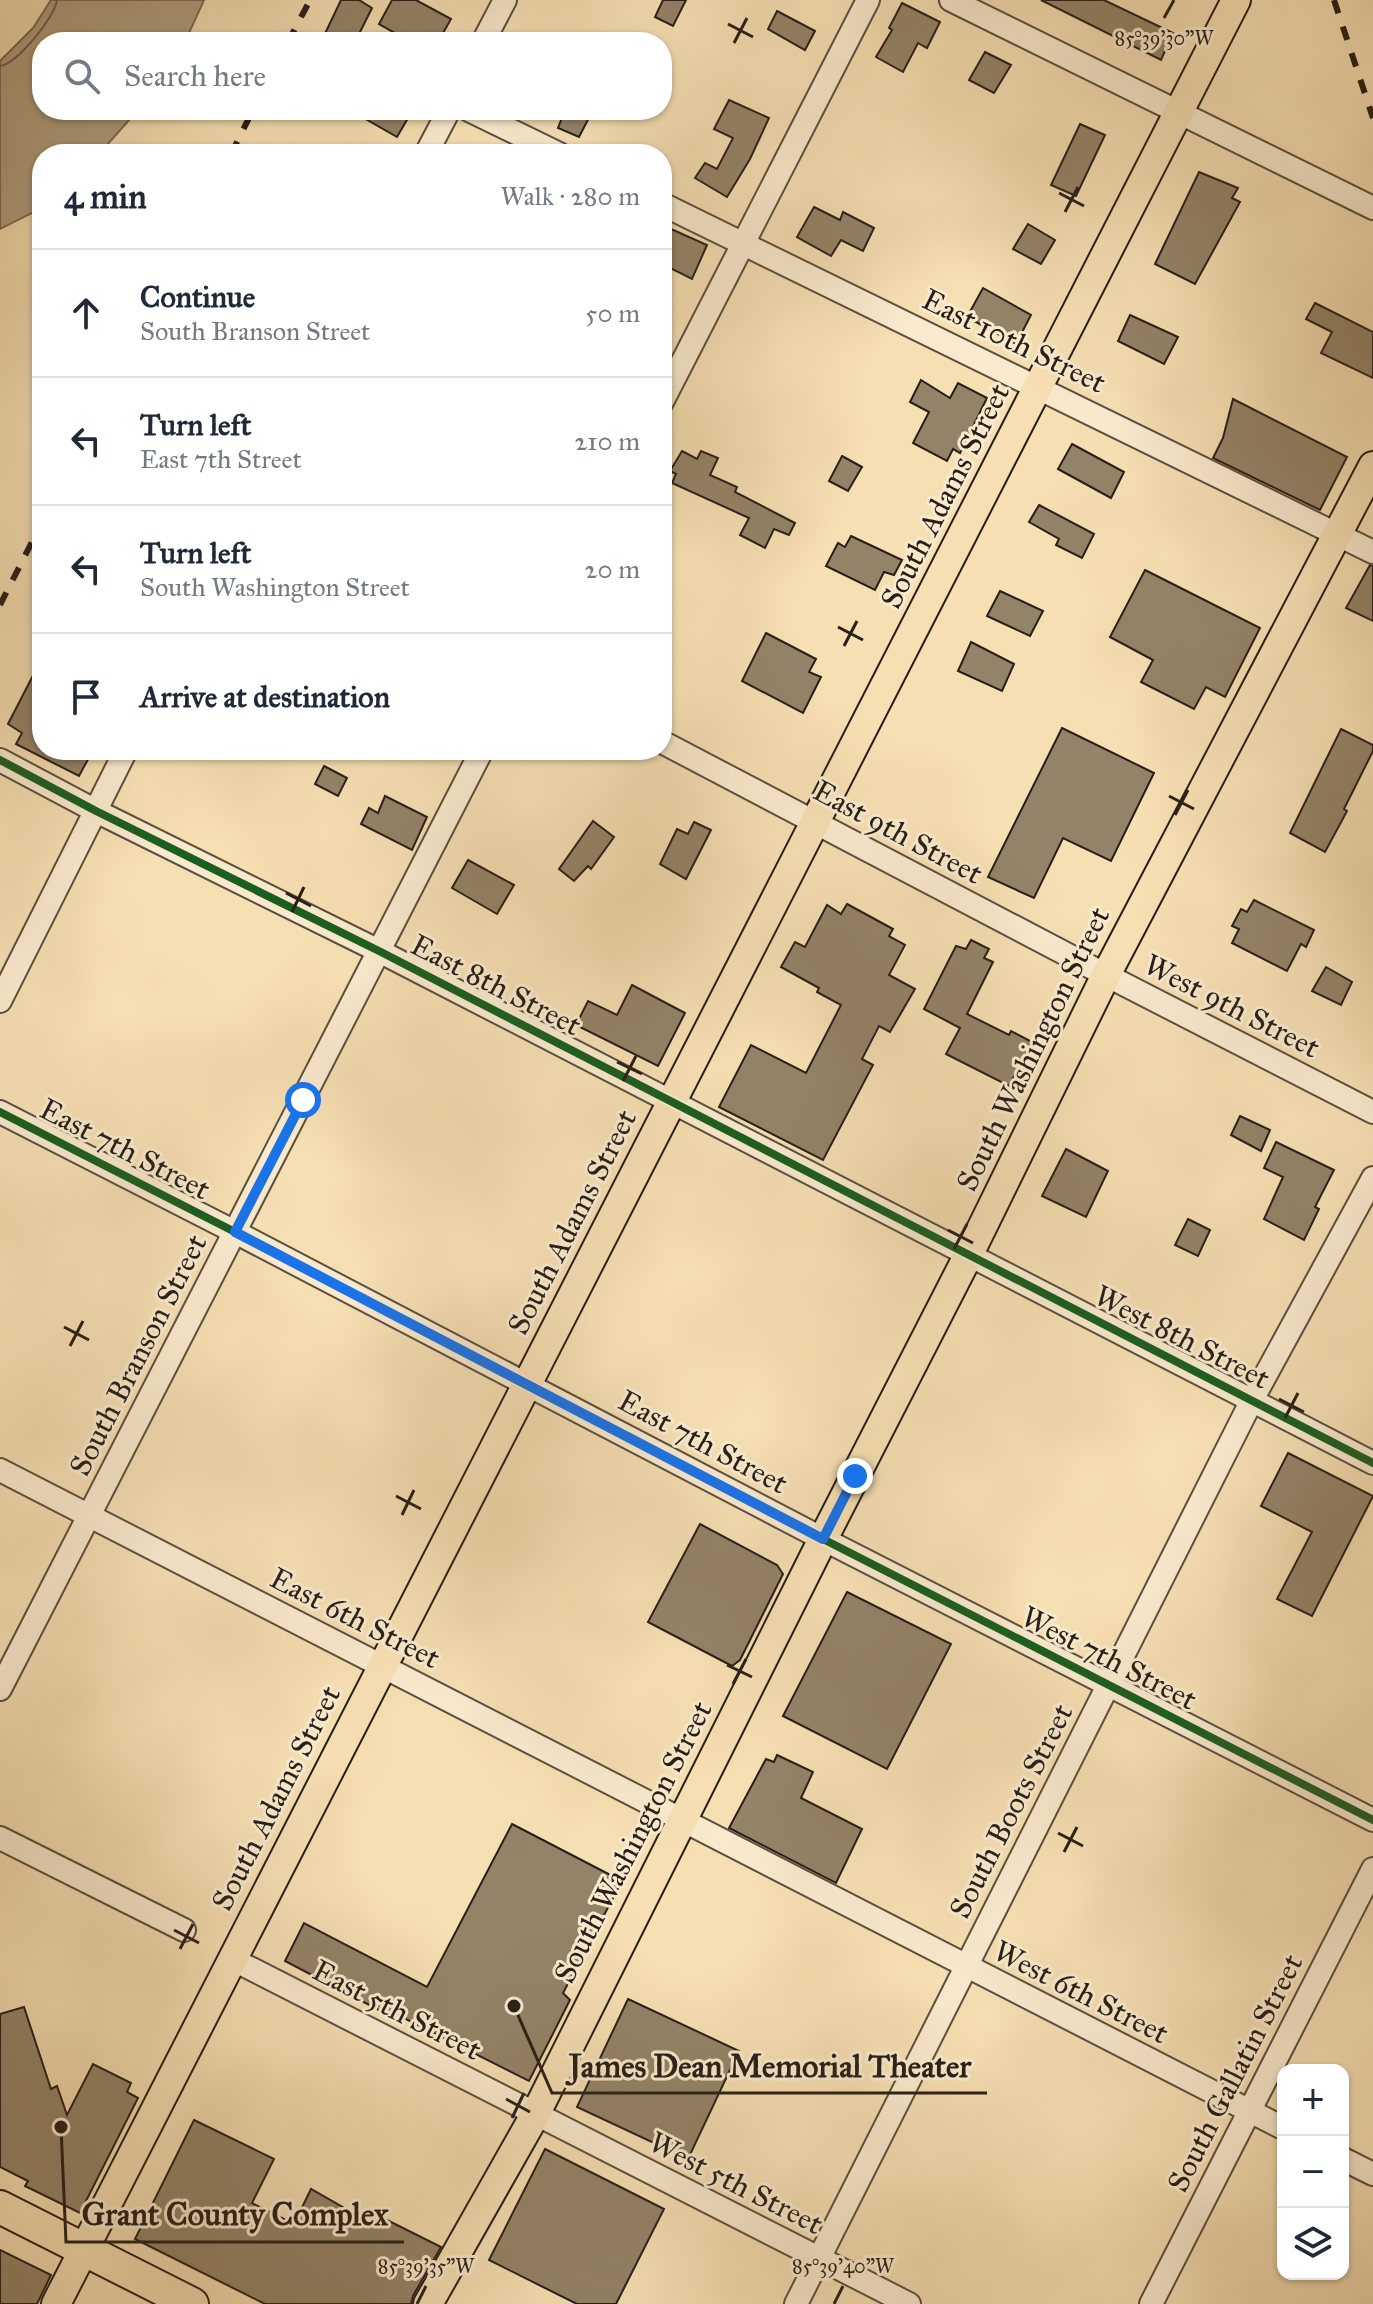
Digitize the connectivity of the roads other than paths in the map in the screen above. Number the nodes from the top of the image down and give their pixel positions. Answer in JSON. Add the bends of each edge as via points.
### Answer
{"nodes":[{"id":1,"x":505,"y":0,"type":"edge"},
{"id":2,"x":868,"y":0,"type":"edge"},
{"id":3,"x":951,"y":0,"type":"edge"},
{"id":4,"x":1236,"y":0,"type":"edge"},
{"id":5,"x":488,"y":32,"type":"edge"},
{"id":6,"x":1179,"y":111,"type":"junction"},
{"id":7,"x":444,"y":120,"type":"edge"},
{"id":8,"x":489,"y":120,"type":"edge"},
{"id":9,"x":431,"y":144,"type":"edge"},
{"id":10,"x":539,"y":144,"type":"edge"},
{"id":11,"x":1373,"y":208,"type":"edge"},
{"id":12,"x":672,"y":209,"type":"edge"},
{"id":13,"x":744,"y":243,"type":"junction"},
{"id":14,"x":672,"y":383,"type":"edge"},
{"id":15,"x":1039,"y":387,"type":"junction"},
{"id":16,"x":1373,"y":466,"type":"edge"},
{"id":17,"x":1338,"y":535,"type":"junction"},
{"id":18,"x":1373,"y":552,"type":"edge"},
{"id":19,"x":672,"y":747,"type":"edge"},
{"id":20,"x":0,"y":760,"type":"edge"},
{"id":21,"x":121,"y":760,"type":"edge"},
{"id":22,"x":477,"y":760,"type":"edge"},
{"id":23,"x":96,"y":811,"type":"junction"},
{"id":24,"x":814,"y":822,"type":"junction"},
{"id":25,"x":379,"y":951,"type":"junction"},
{"id":26,"x":1106,"y":975,"type":"junction"},
{"id":27,"x":0,"y":1001,"type":"edge"},
{"id":28,"x":672,"y":1102,"type":"junction"},
{"id":29,"x":0,"y":1112,"type":"edge"},
{"id":30,"x":1373,"y":1112,"type":"edge"},
{"id":31,"x":1373,"y":1178,"type":"edge"},
{"id":32,"x":235,"y":1232,"type":"junction"},
{"id":33,"x":969,"y":1254,"type":"junction"},
{"id":34,"x":527,"y":1384,"type":"junction"},
{"id":35,"x":1252,"y":1400,"type":"junction"},
{"id":36,"x":1373,"y":1463,"type":"edge"},
{"id":37,"x":0,"y":1470,"type":"edge"},
{"id":38,"x":90,"y":1515,"type":"junction"},
{"id":39,"x":823,"y":1539,"type":"junction"},
{"id":40,"x":382,"y":1667,"type":"junction"},
{"id":41,"x":1109,"y":1685,"type":"junction"},
{"id":42,"x":0,"y":1689,"type":"edge"},
{"id":43,"x":1373,"y":1820,"type":"edge"},
{"id":44,"x":681,"y":1822,"type":"junction"},
{"id":45,"x":0,"y":1838,"type":"edge"},
{"id":46,"x":1373,"y":1869,"type":"edge"},
{"id":47,"x":184,"y":1930,"type":"dead end"},
{"id":48,"x":232,"y":1959,"type":"junction"},
{"id":49,"x":966,"y":1967,"type":"junction"},
{"id":50,"x":1250,"y":2111,"type":"junction"},
{"id":51,"x":535,"y":2115,"type":"junction"},
{"id":52,"x":1277,"y":2125,"type":"edge"},
{"id":53,"x":1349,"y":2162,"type":"edge"},
{"id":54,"x":1373,"y":2174,"type":"edge"},
{"id":55,"x":0,"y":2207,"type":"edge"},
{"id":56,"x":84,"y":2249,"type":"junction"},
{"id":57,"x":819,"y":2258,"type":"junction"},
{"id":58,"x":56,"y":2304,"type":"edge"},
{"id":59,"x":192,"y":2304,"type":"edge"},
{"id":60,"x":428,"y":2304,"type":"edge"},
{"id":61,"x":796,"y":2304,"type":"edge"},
{"id":62,"x":909,"y":2304,"type":"edge"},
{"id":63,"x":1151,"y":2304,"type":"edge"}],
"edges":[{"from":1,"to":5,"type":"street"},
{"from":2,"to":13,"type":"street"},
{"from":3,"to":6,"type":"street"},
{"from":4,"to":6,"type":"main road","name":"South Adams Street"},
{"from":6,"to":11,"type":"street"},
{"from":6,"to":15,"type":"main road","name":"South Adams Street"},
{"from":7,"to":9,"type":"street"},
{"from":8,"to":10,"type":"street"},
{"from":12,"to":13,"type":"street","name":"East 10th Street"},
{"from":13,"to":14,"type":"street"},
{"from":13,"to":15,"type":"street","name":"East 10th Street"},
{"from":15,"to":17,"type":"street","name":"East 10th Street"},
{"from":15,"to":24,"type":"main road","name":"South Adams Street"},
{"from":16,"to":17,"type":"main road","name":"South Washington Street"},
{"from":17,"to":18,"type":"street","name":"East 10th Street"},
{"from":17,"to":26,"type":"main road","name":"South Washington Street"},
{"from":19,"to":24,"type":"street","name":"East 9th Street"},
{"from":20,"to":23,"type":"street","name":"East 8th Street"},
{"from":21,"to":23,"type":"street"},
{"from":22,"to":25,"type":"street","name":"South Branson Street"},
{"from":23,"to":25,"type":"street","name":"East 8th Street"},
{"from":23,"to":27,"type":"street"},
{"from":24,"to":26,"type":"street","name":"East 9th Street"},
{"from":24,"to":28,"type":"main road","name":"South Adams Street"},
{"from":25,"to":28,"type":"street","name":"East 8th Street"},
{"from":25,"to":32,"type":"street","name":"South Branson Street"},
{"from":26,"to":30,"type":"street","name":"West 9th Street"},
{"from":26,"to":33,"type":"main road","name":"South Washington Street"},
{"from":28,"to":33,"type":"street","name":"East 8th Street"},
{"from":28,"to":34,"type":"main road","name":"South Adams Street"},
{"from":29,"to":32,"type":"street","name":"East 7th Street"},
{"from":31,"to":35,"type":"street","name":"South Boots Street"},
{"from":32,"to":34,"type":"street","name":"East 7th Street"},
{"from":32,"to":38,"type":"street","name":"South Branson Street"},
{"from":33,"to":35,"type":"street","name":"West 8th Street"},
{"from":33,"to":39,"type":"main road","name":"South Washington Street"},
{"from":34,"to":39,"type":"street","name":"East 7th Street"},
{"from":34,"to":40,"type":"main road","name":"South Adams Street"},
{"from":35,"to":36,"type":"street","name":"West 8th Street"},
{"from":35,"to":41,"type":"street","name":"South Boots Street"},
{"from":37,"to":38,"type":"street","name":"East 6th Street"},
{"from":38,"to":40,"type":"street","name":"East 6th Street"},
{"from":38,"to":42,"type":"street","name":"South Branson Street"},
{"from":39,"to":41,"type":"street","name":"West 7th Street"},
{"from":39,"to":44,"type":"main road","name":"South Washington Street"},
{"from":40,"to":44,"type":"street","name":"East 6th Street"},
{"from":40,"to":48,"type":"main road","name":"South Adams Street"},
{"from":41,"to":43,"type":"street","name":"West 7th Street"},
{"from":41,"to":49,"type":"street","name":"South Boots Street"},
{"from":44,"to":49,"type":"street","name":"West 6th Street"},
{"from":44,"to":51,"type":"main road","name":"South Washington Street"},
{"from":45,"to":47,"type":"street"},
{"from":46,"to":50,"type":"street","name":"South Gallatin Street"},
{"from":48,"to":51,"type":"street","name":"East 5th Street"},
{"from":48,"to":56,"type":"main road","name":"South Adams Street"},
{"from":49,"to":50,"type":"street","name":"West 6th Street"},
{"from":49,"to":57,"type":"street","name":"South Boots Street"},
{"from":50,"to":52,"type":"street","name":"West 6th Street"},
{"from":50,"to":63,"type":"street","name":"South Gallatin Street"},
{"from":51,"to":57,"type":"street","name":"West 5th Street"},
{"from":51,"to":60,"type":"main road","name":"South Washington Street"},
{"from":53,"to":54,"type":"street"},
{"from":55,"to":56,"type":"highway"},
{"from":56,"to":58,"type":"main road","name":"South Adams Street"},
{"from":56,"to":59,"type":"highway"},
{"from":57,"to":61,"type":"street","name":"South Boots Street"},
{"from":57,"to":62,"type":"street","name":"West 5th Street"}]}
